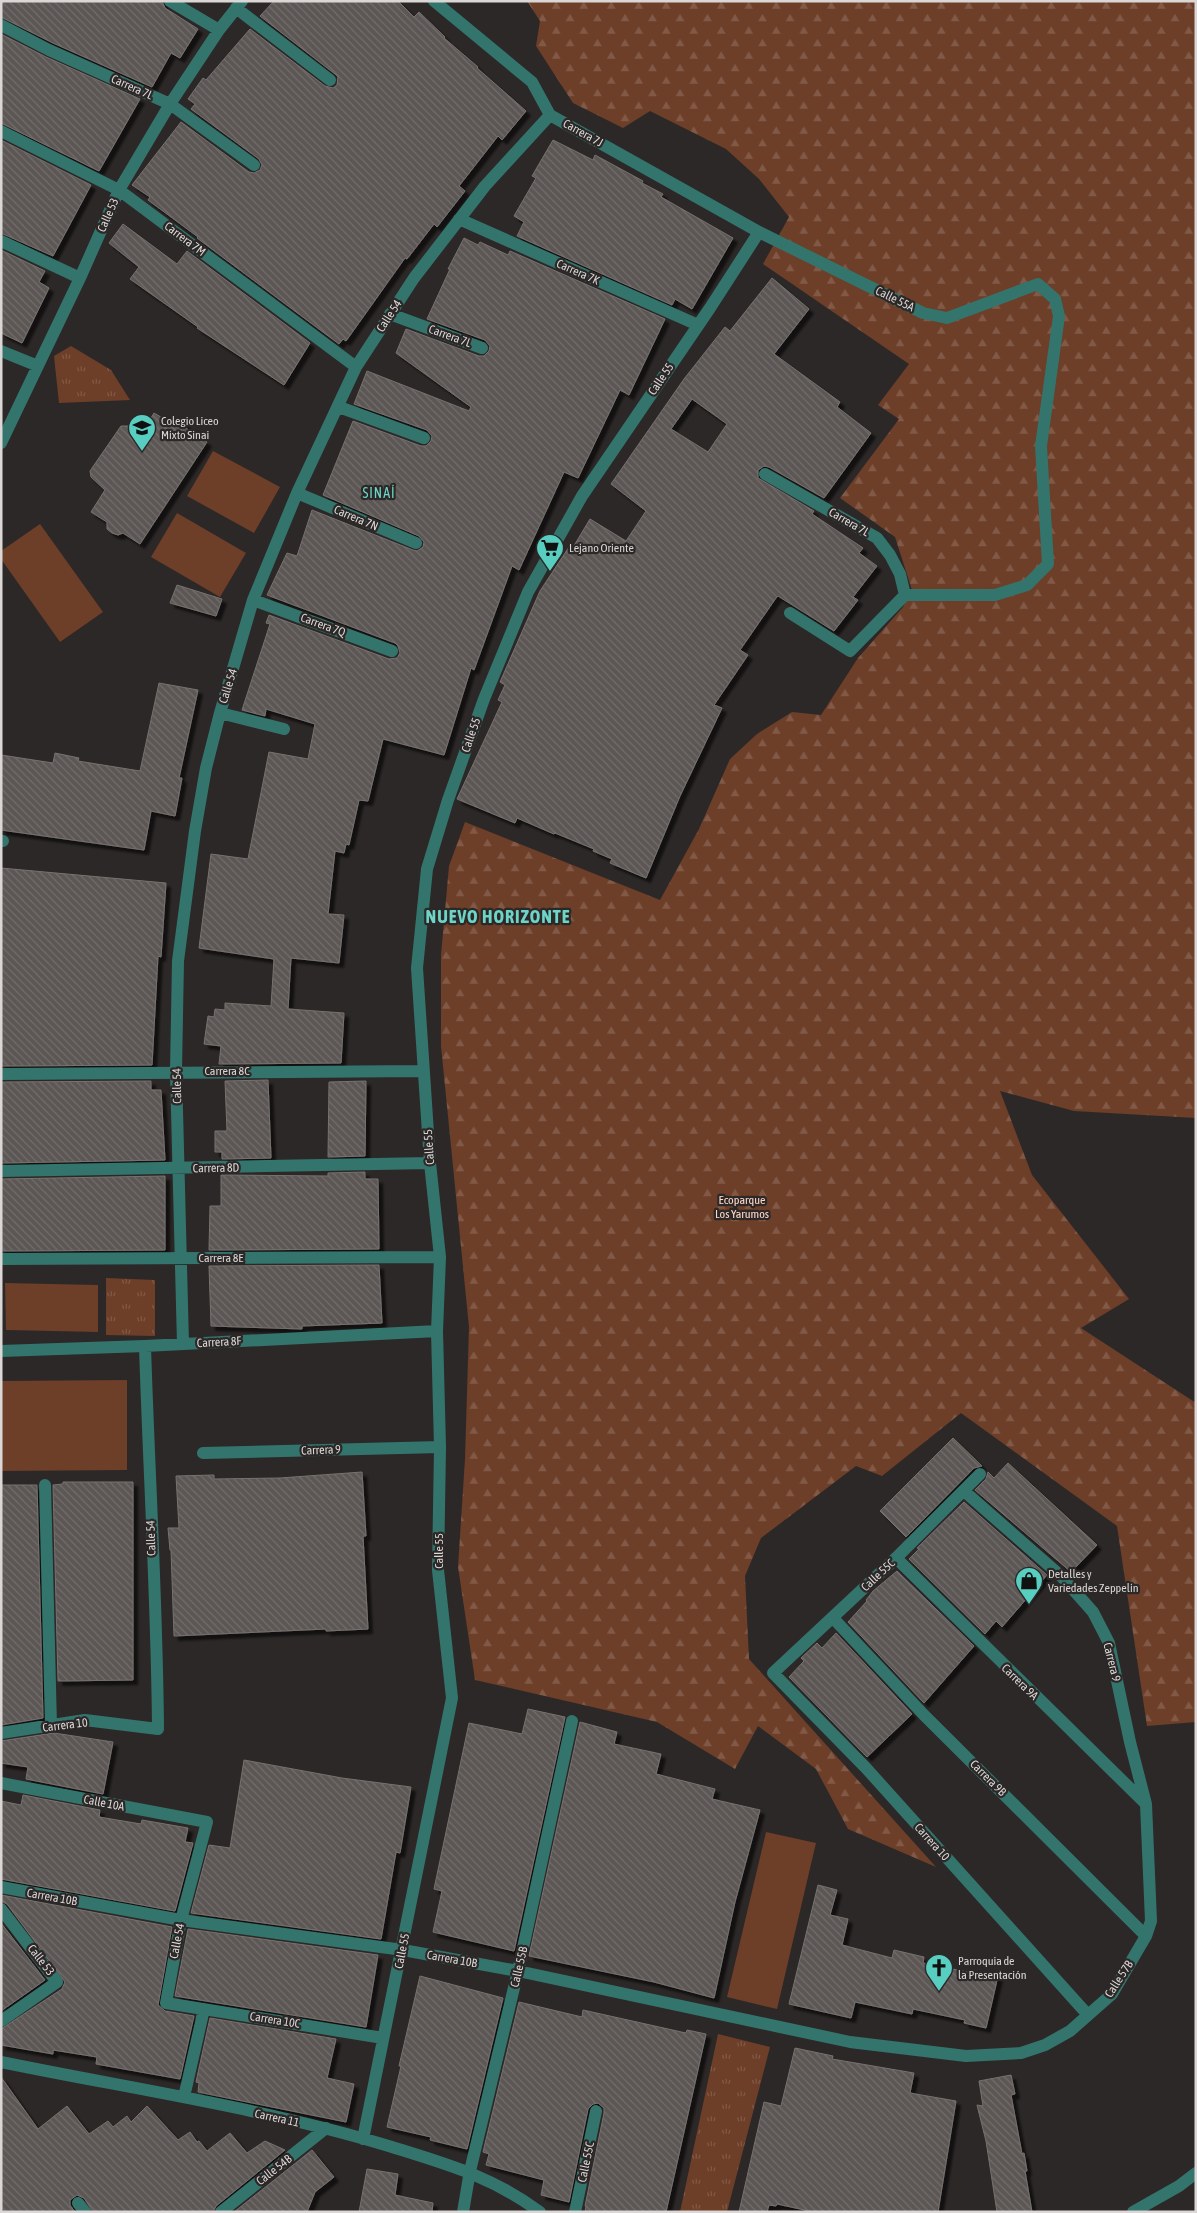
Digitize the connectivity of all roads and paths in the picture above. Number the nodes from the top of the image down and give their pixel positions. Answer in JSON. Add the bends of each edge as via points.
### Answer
{"nodes":[{"id":1,"x":170,"y":1,"type":"edge"},
{"id":2,"x":434,"y":1,"type":"edge"},
{"id":3,"x":239,"y":5,"type":"edge"},
{"id":4,"x":1,"y":25,"type":"edge"},
{"id":5,"x":219,"y":30,"type":"junction"},
{"id":6,"x":330,"y":80,"type":"dead end"},
{"id":7,"x":170,"y":104,"type":"junction"},
{"id":8,"x":550,"y":114,"type":"junction"},
{"id":9,"x":1,"y":131,"type":"edge"},
{"id":10,"x":254,"y":165,"type":"dead end"},
{"id":11,"x":119,"y":190,"type":"junction"},
{"id":12,"x":459,"y":219,"type":"junction"},
{"id":13,"x":759,"y":232,"type":"junction"},
{"id":14,"x":1,"y":241,"type":"edge"},
{"id":15,"x":80,"y":278,"type":"junction"},
{"id":16,"x":390,"y":314,"type":"junction"},
{"id":17,"x":698,"y":325,"type":"junction"},
{"id":18,"x":482,"y":348,"type":"dead end"},
{"id":19,"x":1,"y":351,"type":"edge"},
{"id":20,"x":38,"y":366,"type":"junction"},
{"id":21,"x":356,"y":367,"type":"junction"},
{"id":22,"x":339,"y":407,"type":"junction"},
{"id":23,"x":424,"y":438,"type":"dead end"},
{"id":24,"x":1,"y":443,"type":"edge"},
{"id":25,"x":765,"y":474,"type":"dead end"},
{"id":26,"x":297,"y":493,"type":"junction"},
{"id":27,"x":416,"y":543,"type":"dead end"},
{"id":28,"x":905,"y":595,"type":"junction"},
{"id":29,"x":253,"y":600,"type":"junction"},
{"id":30,"x":790,"y":613,"type":"dead end"},
{"id":31,"x":392,"y":651,"type":"dead end"},
{"id":32,"x":220,"y":713,"type":"junction"},
{"id":33,"x":284,"y":728,"type":"dead end"},
{"id":34,"x":423,"y":1071,"type":"junction"},
{"id":35,"x":176,"y":1072,"type":"junction"},
{"id":36,"x":1,"y":1074,"type":"edge"},
{"id":37,"x":430,"y":1163,"type":"junction"},
{"id":38,"x":179,"y":1169,"type":"junction"},
{"id":39,"x":1,"y":1171,"type":"edge"},
{"id":40,"x":440,"y":1257,"type":"junction"},
{"id":41,"x":180,"y":1258,"type":"junction"},
{"id":42,"x":1,"y":1259,"type":"edge"},
{"id":43,"x":437,"y":1332,"type":"junction"},
{"id":44,"x":183,"y":1344,"type":"junction"},
{"id":45,"x":145,"y":1346,"type":"junction"},
{"id":46,"x":1,"y":1351,"type":"edge"},
{"id":47,"x":440,"y":1447,"type":"junction"},
{"id":48,"x":203,"y":1453,"type":"dead end"},
{"id":49,"x":980,"y":1474,"type":"dead end"},
{"id":50,"x":45,"y":1485,"type":"dead end"},
{"id":51,"x":964,"y":1491,"type":"junction"},
{"id":52,"x":896,"y":1558,"type":"junction"},
{"id":53,"x":833,"y":1618,"type":"junction"},
{"id":54,"x":773,"y":1673,"type":"joint"},
{"id":55,"x":572,"y":1721,"type":"dead end"},
{"id":56,"x":51,"y":1726,"type":"junction"},
{"id":57,"x":158,"y":1729,"type":"joint"},
{"id":58,"x":1,"y":1733,"type":"edge"},
{"id":59,"x":1130,"y":1742,"type":"joint"},
{"id":60,"x":1,"y":1783,"type":"edge"},
{"id":61,"x":1146,"y":1804,"type":"junction"},
{"id":62,"x":207,"y":1822,"type":"joint"},
{"id":63,"x":1,"y":1887,"type":"edge"},
{"id":64,"x":1,"y":1909,"type":"edge"},
{"id":65,"x":181,"y":1920,"type":"junction"},
{"id":66,"x":1146,"y":1936,"type":"junction"},
{"id":67,"x":403,"y":1950,"type":"junction"},
{"id":68,"x":518,"y":1971,"type":"junction"},
{"id":69,"x":166,"y":2003,"type":"joint"},
{"id":70,"x":204,"y":2009,"type":"junction"},
{"id":71,"x":1088,"y":2015,"type":"junction"},
{"id":72,"x":1,"y":2021,"type":"edge"},
{"id":73,"x":383,"y":2038,"type":"junction"},
{"id":74,"x":870,"y":2046,"type":"joint"},
{"id":75,"x":1,"y":2062,"type":"edge"},
{"id":76,"x":184,"y":2097,"type":"junction"},
{"id":77,"x":596,"y":2111,"type":"dead end"},
{"id":78,"x":326,"y":2128,"type":"junction"},
{"id":79,"x":363,"y":2139,"type":"junction"},
{"id":80,"x":470,"y":2171,"type":"junction"},
{"id":81,"x":1196,"y":2173,"type":"edge"},
{"id":82,"x":221,"y":2212,"type":"edge"},
{"id":83,"x":463,"y":2212,"type":"edge"},
{"id":84,"x":540,"y":2212,"type":"edge"},
{"id":85,"x":575,"y":2212,"type":"edge"},
{"id":86,"x":1133,"y":2212,"type":"edge"}],
"edges":[{"from":1,"to":5,"type":"street"},
{"from":2,"to":8,"type":"street","name":"Carrera 7J","via":[[532,82]]},
{"from":3,"to":5,"type":"street","name":"Calle 53"},
{"from":3,"to":6,"type":"street"},
{"from":4,"to":7,"type":"street","name":"Carrera 7L"},
{"from":5,"to":7,"type":"street","name":"Calle 53"},
{"from":7,"to":10,"type":"street","name":"Carrera 7L"},
{"from":7,"to":11,"type":"street","name":"Calle 53"},
{"from":8,"to":12,"type":"street","name":"Calle 54"},
{"from":8,"to":13,"type":"street","name":"Carrera 7J"},
{"from":9,"to":11,"type":"street","name":"Carrera 7M"},
{"from":11,"to":15,"type":"street","name":"Calle 53"},
{"from":11,"to":21,"type":"street","name":"Carrera 7M"},
{"from":12,"to":16,"type":"street","name":"Calle 54"},
{"from":12,"to":17,"type":"street","name":"Carrera 7K"},
{"from":13,"to":17,"type":"street","name":"Calle 55"},
{"from":13,"to":28,"type":"street","name":"Calle 55A","via":[[923,313],[947,318],[1038,284],[1055,299],[1059,316],[1041,446],[1048,564],[1027,585],[995,596]]},
{"from":14,"to":15,"type":"street"},
{"from":15,"to":20,"type":"street","name":"Calle 53"},
{"from":16,"to":18,"type":"street","name":"Carrera 7L"},
{"from":16,"to":21,"type":"street","name":"Calle 54"},
{"from":17,"to":34,"type":"street","name":"Calle 55","via":[[582,496],[528,592],[484,699],[427,869],[417,968]]},
{"from":19,"to":20,"type":"street"},
{"from":20,"to":24,"type":"street","name":"Calle 53"},
{"from":21,"to":22,"type":"street","name":"Calle 54"},
{"from":22,"to":23,"type":"street"},
{"from":22,"to":26,"type":"street","name":"Calle 54"},
{"from":25,"to":28,"type":"street","name":"Carrera 7L","via":[[877,538],[900,574]]},
{"from":26,"to":27,"type":"street","name":"Carrera 7N"},
{"from":26,"to":29,"type":"street","name":"Calle 54"},
{"from":28,"to":30,"type":"street","via":[[850,651]]},
{"from":29,"to":31,"type":"street","name":"Carrera 7Q"},
{"from":29,"to":32,"type":"street","name":"Calle 54"},
{"from":32,"to":33,"type":"street"},
{"from":32,"to":35,"type":"street","name":"Calle 54","via":[[195,832],[178,960]]},
{"from":34,"to":35,"type":"street","name":"Carrera 8C"},
{"from":34,"to":37,"type":"street","name":"Calle 55"},
{"from":35,"to":36,"type":"street","name":"Carrera 8C"},
{"from":35,"to":38,"type":"street","name":"Calle 54"},
{"from":37,"to":38,"type":"street","name":"Carrera 8D"},
{"from":37,"to":40,"type":"street","name":"Calle 55"},
{"from":38,"to":39,"type":"street","name":"Carrera 8D"},
{"from":38,"to":41,"type":"street","name":"Calle 54"},
{"from":40,"to":41,"type":"street","name":"Carrera 8E"},
{"from":40,"to":43,"type":"street","name":"Calle 55"},
{"from":41,"to":42,"type":"street","name":"Carrera 8E"},
{"from":41,"to":44,"type":"street","name":"Calle 54"},
{"from":43,"to":44,"type":"street","name":"Carrera 8F"},
{"from":43,"to":47,"type":"street","name":"Calle 55"},
{"from":44,"to":45,"type":"street","name":"Carrera 8F"},
{"from":45,"to":46,"type":"street","name":"Carrera 8F"},
{"from":45,"to":57,"type":"street","name":"Calle 54"},
{"from":47,"to":48,"type":"street","name":"Carrera 9"},
{"from":47,"to":67,"type":"street","name":"Calle 55","via":[[438,1570],[452,1698]]},
{"from":49,"to":51,"type":"street","name":"Calle 55C"},
{"from":50,"to":56,"type":"street"},
{"from":51,"to":52,"type":"street","name":"Calle 55C"},
{"from":51,"to":59,"type":"street","name":"Carrera 9","via":[[1062,1576],[1093,1612],[1109,1643]]},
{"from":52,"to":53,"type":"street","name":"Calle 55C"},
{"from":52,"to":61,"type":"street","name":"Carrera 9A"},
{"from":53,"to":54,"type":"street","name":"Calle 55C"},
{"from":53,"to":66,"type":"street","name":"Carrera 9B","via":[[924,1715]]},
{"from":54,"to":71,"type":"street","name":"Carrera 10","via":[[866,1768]]},
{"from":55,"to":68,"type":"street","name":"Calle 55B"},
{"from":56,"to":57,"type":"street","name":"Carrera 10","via":[[85,1720]]},
{"from":56,"to":58,"type":"street","name":"Carrera 10"},
{"from":59,"to":61,"type":"street","name":"Calle 57B"},
{"from":60,"to":62,"type":"street","name":"Calle 10A"},
{"from":61,"to":66,"type":"street","name":"Calle 57B","via":[[1151,1922]]},
{"from":62,"to":65,"type":"street","name":"Calle 54"},
{"from":63,"to":65,"type":"street","name":"Carrera 10B"},
{"from":64,"to":72,"type":"street","name":"Calle 53","via":[[57,1982]]},
{"from":65,"to":67,"type":"street","name":"Carrera 10B"},
{"from":65,"to":69,"type":"street","name":"Calle 54"},
{"from":66,"to":71,"type":"street","name":"Calle 57B","via":[[1112,1994]]},
{"from":67,"to":68,"type":"street","name":"Carrera 10B"},
{"from":67,"to":73,"type":"street","name":"Calle 55"},
{"from":68,"to":74,"type":"street","name":"Carrera 10B"},
{"from":68,"to":80,"type":"street","name":"Calle 55B"},
{"from":69,"to":70,"type":"street","name":"Carrera 10C"},
{"from":70,"to":73,"type":"street","name":"Carrera 10C"},
{"from":70,"to":76,"type":"street"},
{"from":71,"to":74,"type":"street","name":"Calle 57B","via":[[1070,2031],[1045,2045],[1021,2053],[966,2056]]},
{"from":73,"to":79,"type":"street","name":"Calle 55"},
{"from":75,"to":76,"type":"street","name":"Carrera 11"},
{"from":76,"to":78,"type":"street","name":"Carrera 11"},
{"from":77,"to":85,"type":"street","name":"Calle 55C"},
{"from":78,"to":79,"type":"street","name":"Carrera 11"},
{"from":78,"to":82,"type":"street","name":"Calle 54B"},
{"from":79,"to":80,"type":"street","name":"Carrera 11"},
{"from":80,"to":83,"type":"street","name":"Calle 55B"},
{"from":80,"to":84,"type":"street","name":"Carrera 11","via":[[515,2193]]},
{"from":81,"to":86,"type":"street"}]}
